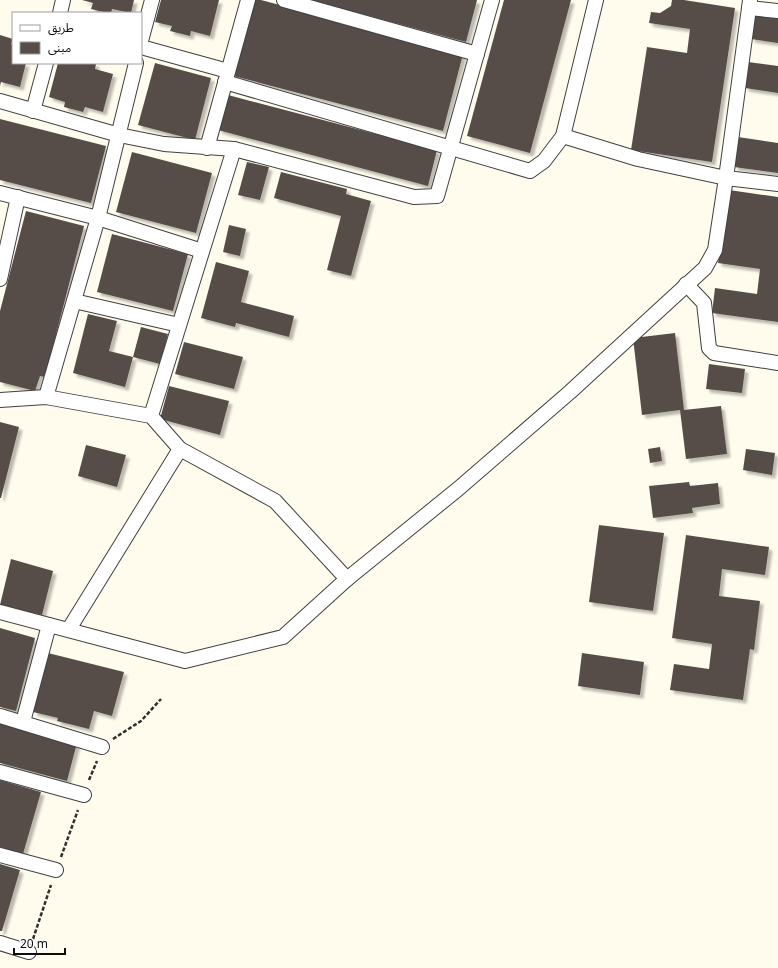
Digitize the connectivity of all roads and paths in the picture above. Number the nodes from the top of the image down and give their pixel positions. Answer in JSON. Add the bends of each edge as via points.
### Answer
{"nodes":[{"id":1,"x":63,"y":0,"type":"edge"},
{"id":2,"x":152,"y":0,"type":"edge"},
{"id":3,"x":248,"y":0,"type":"edge"},
{"id":4,"x":284,"y":0,"type":"edge"},
{"id":5,"x":492,"y":0,"type":"edge"},
{"id":6,"x":596,"y":0,"type":"edge"},
{"id":7,"x":749,"y":4,"type":"edge"},
{"id":8,"x":778,"y":11,"type":"edge"},
{"id":9,"x":60,"y":12,"type":"edge"},
{"id":10,"x":142,"y":37,"type":"edge"},
{"id":11,"x":142,"y":47,"type":"edge"},
{"id":12,"x":477,"y":54,"type":"junction"},
{"id":13,"x":46,"y":64,"type":"edge"},
{"id":14,"x":136,"y":64,"type":"edge"},
{"id":15,"x":227,"y":77,"type":"junction"},
{"id":16,"x":0,"y":101,"type":"edge"},
{"id":17,"x":33,"y":111,"type":"junction"},
{"id":18,"x":119,"y":135,"type":"junction"},
{"id":19,"x":563,"y":136,"type":"junction"},
{"id":20,"x":450,"y":147,"type":"junction"},
{"id":21,"x":207,"y":148,"type":"junction"},
{"id":22,"x":234,"y":149,"type":"junction"},
{"id":23,"x":726,"y":178,"type":"junction"},
{"id":24,"x":778,"y":184,"type":"edge"},
{"id":25,"x":0,"y":193,"type":"edge"},
{"id":26,"x":18,"y":197,"type":"junction"},
{"id":27,"x":98,"y":218,"type":"junction"},
{"id":28,"x":202,"y":250,"type":"junction"},
{"id":29,"x":0,"y":279,"type":"edge"},
{"id":30,"x":686,"y":284,"type":"junction"},
{"id":31,"x":74,"y":301,"type":"junction"},
{"id":32,"x":179,"y":325,"type":"junction"},
{"id":33,"x":778,"y":363,"type":"edge"},
{"id":34,"x":46,"y":397,"type":"junction"},
{"id":35,"x":0,"y":400,"type":"edge"},
{"id":36,"x":150,"y":416,"type":"junction"},
{"id":37,"x":180,"y":449,"type":"junction"},
{"id":38,"x":347,"y":579,"type":"junction"},
{"id":39,"x":0,"y":612,"type":"edge"},
{"id":40,"x":49,"y":624,"type":"junction"},
{"id":41,"x":69,"y":630,"type":"junction"},
{"id":42,"x":161,"y":699,"type":"dead end"},
{"id":43,"x":0,"y":716,"type":"edge"},
{"id":44,"x":23,"y":722,"type":"junction"},
{"id":45,"x":102,"y":747,"type":"junction"},
{"id":46,"x":0,"y":772,"type":"edge"},
{"id":47,"x":84,"y":795,"type":"junction"},
{"id":48,"x":0,"y":855,"type":"edge"},
{"id":49,"x":56,"y":870,"type":"junction"},
{"id":50,"x":0,"y":943,"type":"edge"},
{"id":51,"x":29,"y":952,"type":"joint"}],
"edges":[{"from":1,"to":9,"type":"street"},
{"from":2,"to":10,"type":"street"},
{"from":3,"to":15,"type":"street"},
{"from":4,"to":12,"type":"street"},
{"from":5,"to":12,"type":"street"},
{"from":6,"to":19,"type":"street"},
{"from":7,"to":8,"type":"street"},
{"from":7,"to":23,"type":"street"},
{"from":11,"to":15,"type":"street"},
{"from":12,"to":20,"type":"street"},
{"from":13,"to":17,"type":"street"},
{"from":14,"to":18,"type":"street"},
{"from":15,"to":20,"type":"street"},
{"from":15,"to":21,"type":"street"},
{"from":16,"to":17,"type":"street"},
{"from":17,"to":18,"type":"street"},
{"from":18,"to":21,"type":"street","via":[[164,144]]},
{"from":18,"to":27,"type":"street"},
{"from":19,"to":20,"type":"street","via":[[544,162],[530,171]]},
{"from":19,"to":23,"type":"street","via":[[638,159]]},
{"from":20,"to":22,"type":"street","via":[[437,196],[414,197]]},
{"from":21,"to":22,"type":"street"},
{"from":22,"to":28,"type":"street"},
{"from":23,"to":24,"type":"street"},
{"from":23,"to":30,"type":"street","via":[[715,250],[705,268]]},
{"from":25,"to":26,"type":"street"},
{"from":26,"to":27,"type":"street"},
{"from":26,"to":29,"type":"street"},
{"from":27,"to":28,"type":"street"},
{"from":27,"to":31,"type":"street"},
{"from":28,"to":32,"type":"street"},
{"from":30,"to":33,"type":"street","via":[[704,303],[709,348],[714,353]]},
{"from":30,"to":38,"type":"street","via":[[558,402],[458,489]]},
{"from":31,"to":32,"type":"street"},
{"from":31,"to":34,"type":"street"},
{"from":32,"to":36,"type":"street"},
{"from":34,"to":35,"type":"street"},
{"from":34,"to":36,"type":"street"},
{"from":36,"to":37,"type":"street"},
{"from":37,"to":38,"type":"street","via":[[275,501]]},
{"from":37,"to":41,"type":"street"},
{"from":38,"to":41,"type":"street","via":[[283,637],[185,661]]},
{"from":39,"to":40,"type":"street"},
{"from":40,"to":41,"type":"street"},
{"from":40,"to":44,"type":"street"},
{"from":42,"to":45,"type":"path","via":[[141,721]]},
{"from":43,"to":44,"type":"street"},
{"from":44,"to":45,"type":"street"},
{"from":45,"to":47,"type":"path"},
{"from":46,"to":47,"type":"street"},
{"from":47,"to":49,"type":"path"},
{"from":48,"to":49,"type":"street"},
{"from":49,"to":51,"type":"path"},
{"from":50,"to":51,"type":"street"}]}
